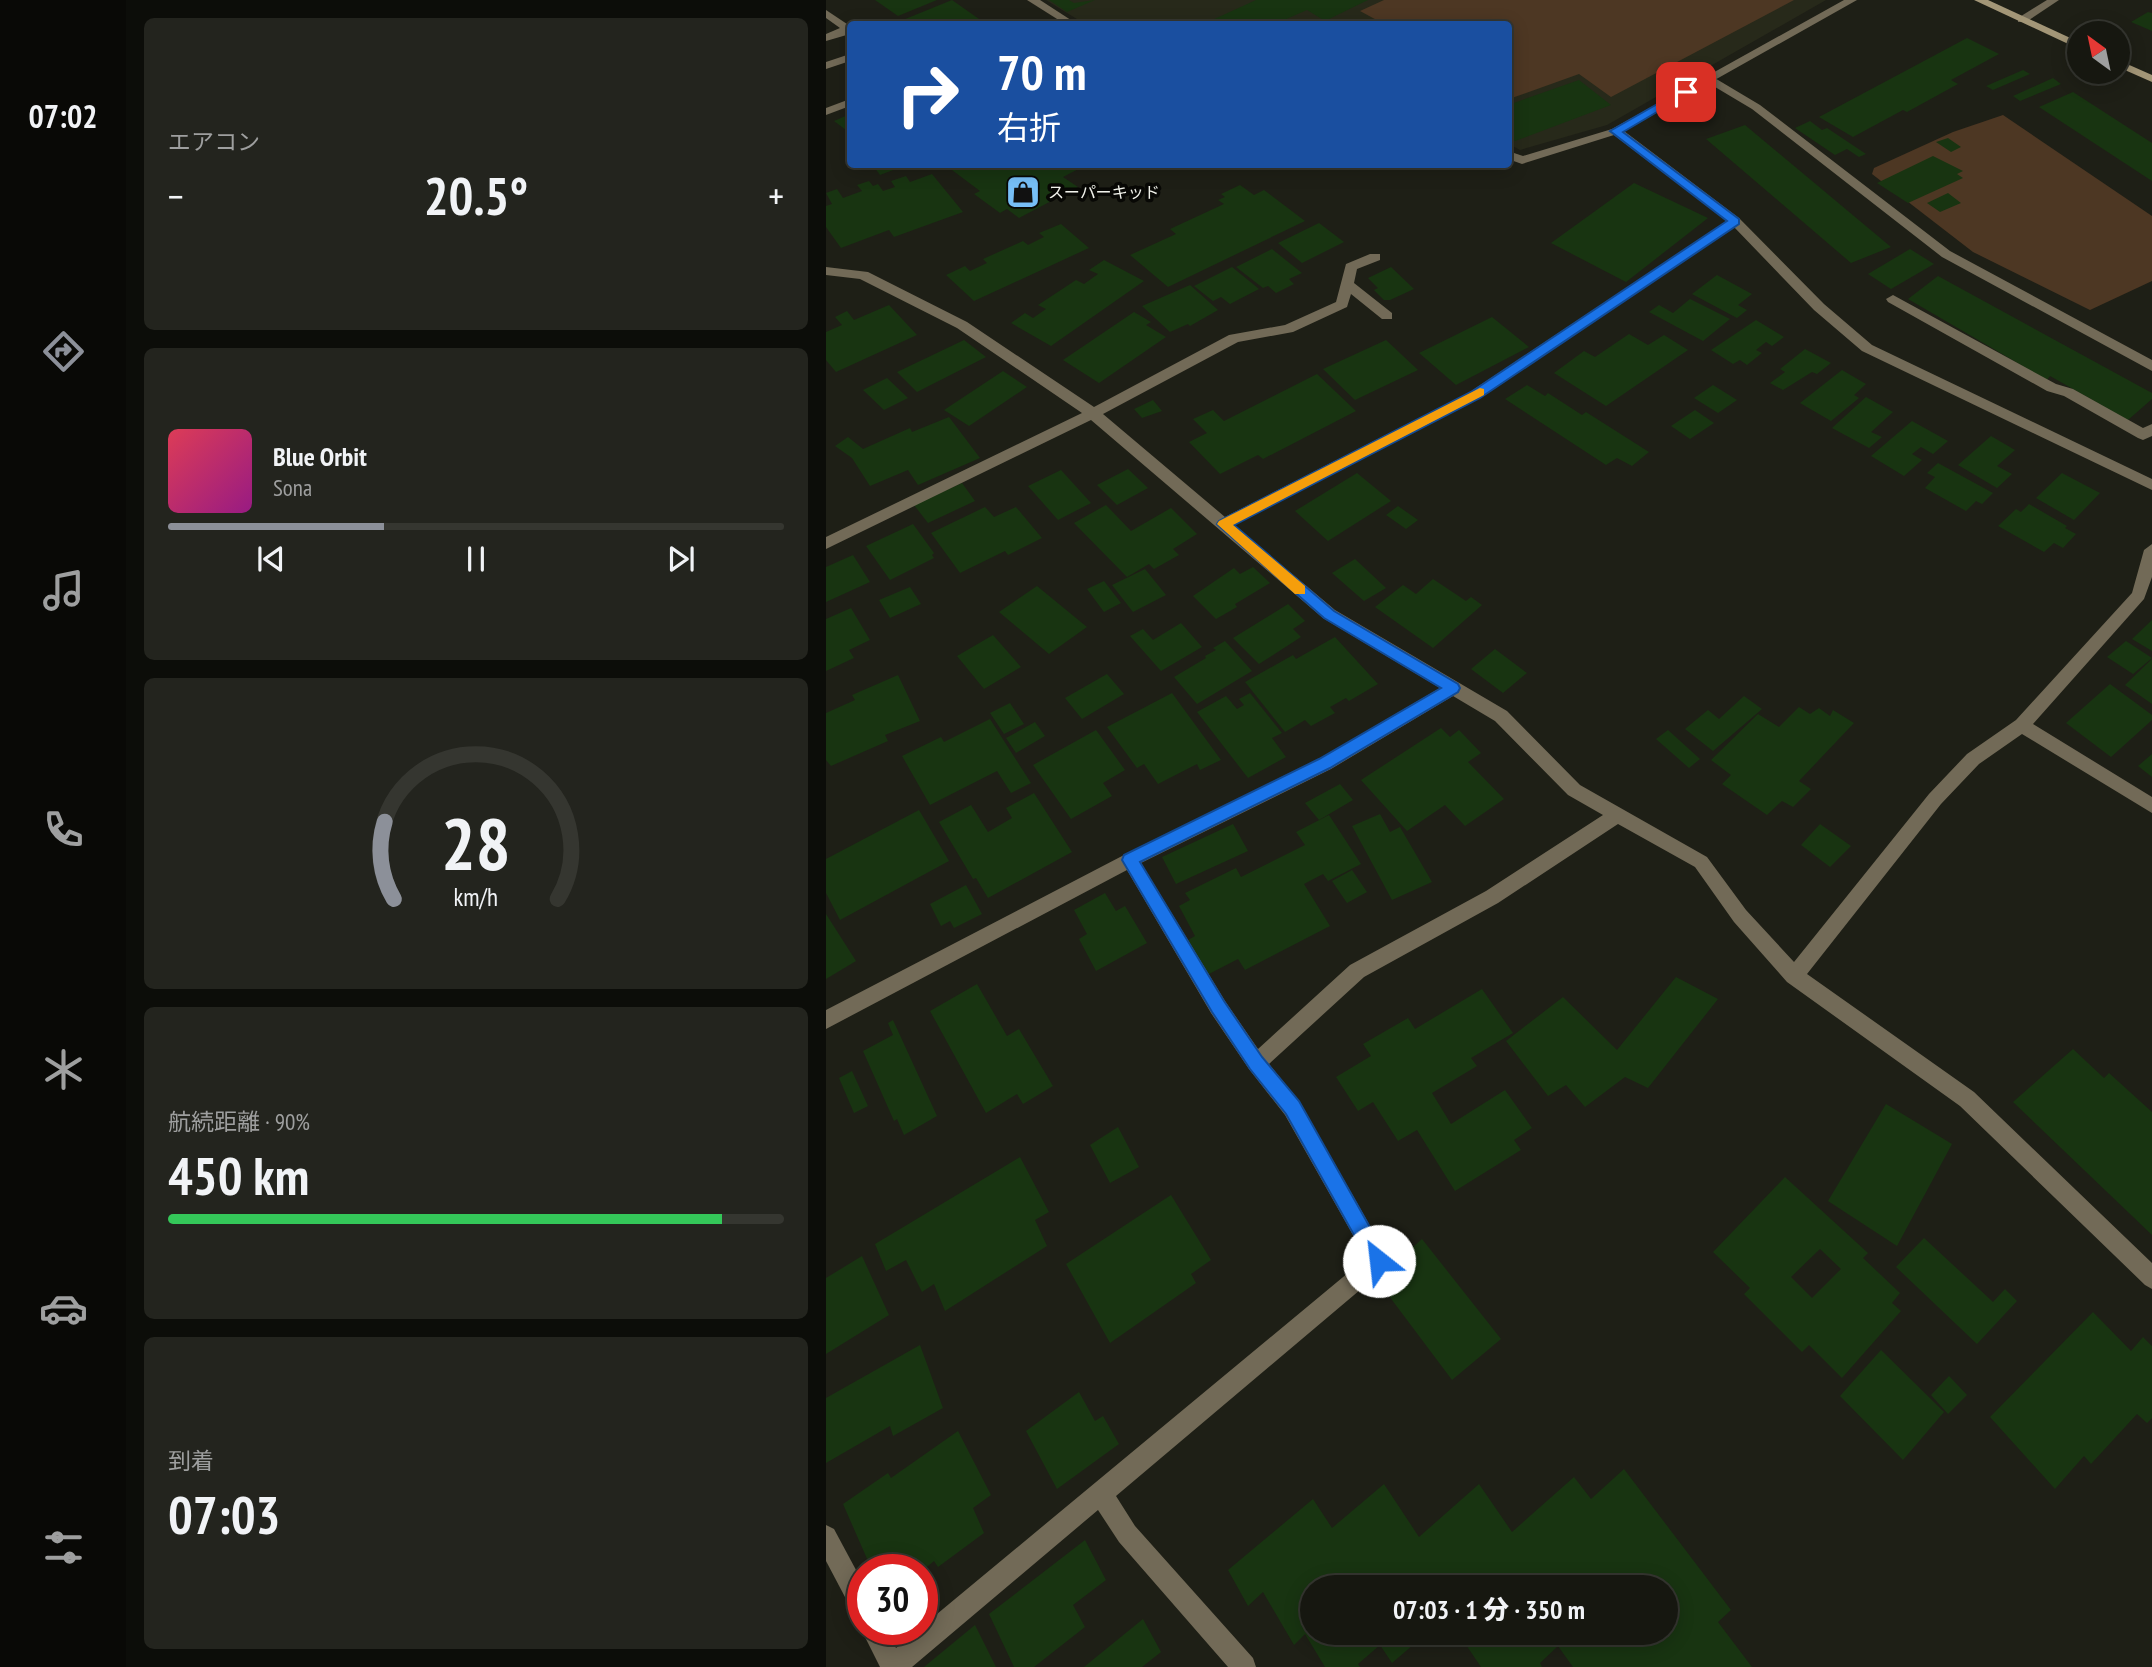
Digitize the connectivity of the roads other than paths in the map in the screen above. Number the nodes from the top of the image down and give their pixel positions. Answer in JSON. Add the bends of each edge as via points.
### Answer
{"nodes":[{"id":1,"x":1031,"y":0,"type":"edge"},
{"id":2,"x":1852,"y":0,"type":"edge"},
{"id":3,"x":1979,"y":0,"type":"edge"},
{"id":4,"x":2054,"y":0,"type":"edge"},
{"id":5,"x":826,"y":13,"type":"edge"},
{"id":6,"x":2022,"y":20,"type":"junction"},
{"id":7,"x":1067,"y":21,"type":"edge"},
{"id":8,"x":847,"y":29,"type":"edge"},
{"id":9,"x":847,"y":31,"type":"edge"},
{"id":10,"x":826,"y":38,"type":"edge"},
{"id":11,"x":2067,"y":41,"type":"edge"},
{"id":12,"x":847,"y":58,"type":"edge"},
{"id":13,"x":826,"y":66,"type":"edge"},
{"id":14,"x":2130,"y":69,"type":"edge"},
{"id":15,"x":1709,"y":79,"type":"junction"},
{"id":16,"x":2152,"y":79,"type":"edge"},
{"id":17,"x":847,"y":103,"type":"edge"},
{"id":18,"x":826,"y":112,"type":"edge"},
{"id":19,"x":1616,"y":131,"type":"junction"},
{"id":20,"x":1512,"y":156,"type":"edge"},
{"id":21,"x":1735,"y":221,"type":"junction"},
{"id":22,"x":1376,"y":257,"type":"dead end"},
{"id":23,"x":826,"y":271,"type":"edge"},
{"id":24,"x":1347,"y":284,"type":"junction"},
{"id":25,"x":1893,"y":299,"type":"dead end"},
{"id":26,"x":1387,"y":316,"type":"dead end"},
{"id":27,"x":2152,"y":366,"type":"edge"},
{"id":28,"x":1092,"y":414,"type":"junction"},
{"id":29,"x":2152,"y":429,"type":"edge"},
{"id":30,"x":2152,"y":485,"type":"edge"},
{"id":31,"x":1224,"y":524,"type":"junction"},
{"id":32,"x":826,"y":542,"type":"edge"},
{"id":33,"x":2152,"y":550,"type":"edge"},
{"id":34,"x":1453,"y":688,"type":"junction"},
{"id":35,"x":2022,"y":725,"type":"junction"},
{"id":36,"x":2152,"y":806,"type":"edge"},
{"id":37,"x":1619,"y":814,"type":"junction"},
{"id":38,"x":1130,"y":860,"type":"junction"},
{"id":39,"x":1794,"y":976,"type":"junction"},
{"id":40,"x":826,"y":1020,"type":"edge"},
{"id":41,"x":1256,"y":1063,"type":"junction"},
{"id":42,"x":2152,"y":1278,"type":"edge"},
{"id":43,"x":1101,"y":1494,"type":"junction"},
{"id":44,"x":826,"y":1537,"type":"edge"},
{"id":45,"x":847,"y":1577,"type":"edge"},
{"id":46,"x":881,"y":1645,"type":"edge"},
{"id":47,"x":893,"y":1667,"type":"edge"},
{"id":48,"x":1244,"y":1667,"type":"edge"}],
"edges":[{"from":1,"to":7,"type":"street"},
{"from":2,"to":15,"type":"street"},
{"from":3,"to":6,"type":"street"},
{"from":4,"to":6,"type":"street"},
{"from":5,"to":8,"type":"street"},
{"from":6,"to":11,"type":"street"},
{"from":9,"to":10,"type":"street"},
{"from":12,"to":13,"type":"street"},
{"from":14,"to":16,"type":"street"},
{"from":15,"to":19,"type":"street"},
{"from":15,"to":27,"type":"street","via":[[1756,107],[1946,254]]},
{"from":17,"to":18,"type":"street"},
{"from":19,"to":20,"type":"street","via":[[1522,160]]},
{"from":19,"to":21,"type":"street"},
{"from":21,"to":30,"type":"street","via":[[1819,307],[1867,348]]},
{"from":21,"to":31,"type":"street","via":[[1475,395]]},
{"from":22,"to":24,"type":"street","via":[[1351,267]]},
{"from":23,"to":28,"type":"street","via":[[863,275],[962,325]]},
{"from":24,"to":26,"type":"street"},
{"from":24,"to":28,"type":"street","via":[[1342,304],[1288,330],[1234,338]]},
{"from":25,"to":29,"type":"street","via":[[2143,435]]},
{"from":28,"to":31,"type":"street"},
{"from":28,"to":32,"type":"street"},
{"from":31,"to":34,"type":"street","via":[[1329,614]]},
{"from":33,"to":35,"type":"street","via":[[2140,595]]},
{"from":34,"to":37,"type":"street","via":[[1501,716],[1574,790]]},
{"from":34,"to":38,"type":"street","via":[[1325,764]]},
{"from":35,"to":36,"type":"street"},
{"from":35,"to":39,"type":"street","via":[[1973,759],[1935,799]]},
{"from":37,"to":39,"type":"street","via":[[1701,862]]},
{"from":37,"to":41,"type":"street","via":[[1492,897],[1357,971]]},
{"from":38,"to":40,"type":"street"},
{"from":38,"to":41,"type":"street"},
{"from":39,"to":42,"type":"street","via":[[1967,1099]]},
{"from":41,"to":43,"type":"street","via":[[1292,1108],[1379,1261]]},
{"from":43,"to":47,"type":"street"},
{"from":43,"to":48,"type":"street","via":[[1127,1534]]},
{"from":44,"to":45,"type":"street"},
{"from":46,"to":47,"type":"street"}]}
